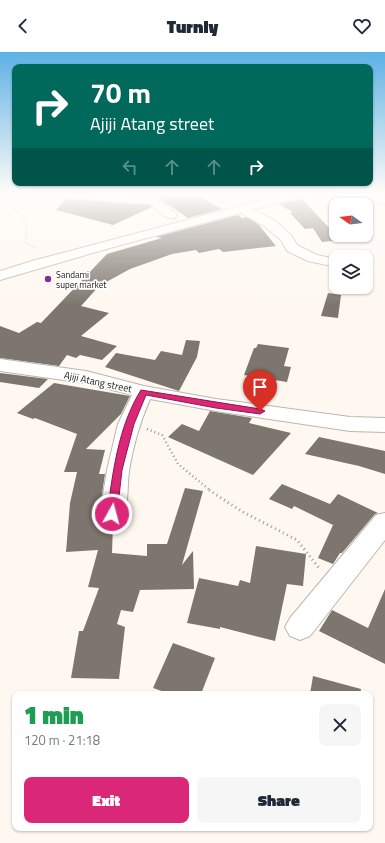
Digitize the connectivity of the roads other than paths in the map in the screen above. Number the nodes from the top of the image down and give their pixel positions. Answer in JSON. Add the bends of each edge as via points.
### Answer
{"nodes":[{"id":1,"x":117,"y":231,"type":"edge"},
{"id":2,"x":157,"y":231,"type":"edge"},
{"id":3,"x":277,"y":231,"type":"edge"},
{"id":4,"x":329,"y":261,"type":"edge"},
{"id":5,"x":0,"y":267,"type":"edge"},
{"id":6,"x":0,"y":276,"type":"edge"},
{"id":7,"x":0,"y":365,"type":"edge"},
{"id":8,"x":143,"y":392,"type":"junction"},
{"id":9,"x":385,"y":425,"type":"edge"},
{"id":10,"x":112,"y":514,"type":"dead end"},
{"id":11,"x":385,"y":522,"type":"edge"},
{"id":12,"x":300,"y":627,"type":"dead end"}],
"edges":[{"from":1,"to":5,"type":"street"},
{"from":2,"to":6,"type":"street"},
{"from":3,"to":4,"type":"street","via":[[292,248],[313,258]]},
{"from":7,"to":8,"type":"street","name":"Ajiji Atang street","via":[[86,378]]},
{"from":8,"to":9,"type":"street","name":"Ajiji Atang street","via":[[350,424]]},
{"from":8,"to":10,"type":"street","via":[[130,422],[118,470]]},
{"from":11,"to":12,"type":"street"}]}
